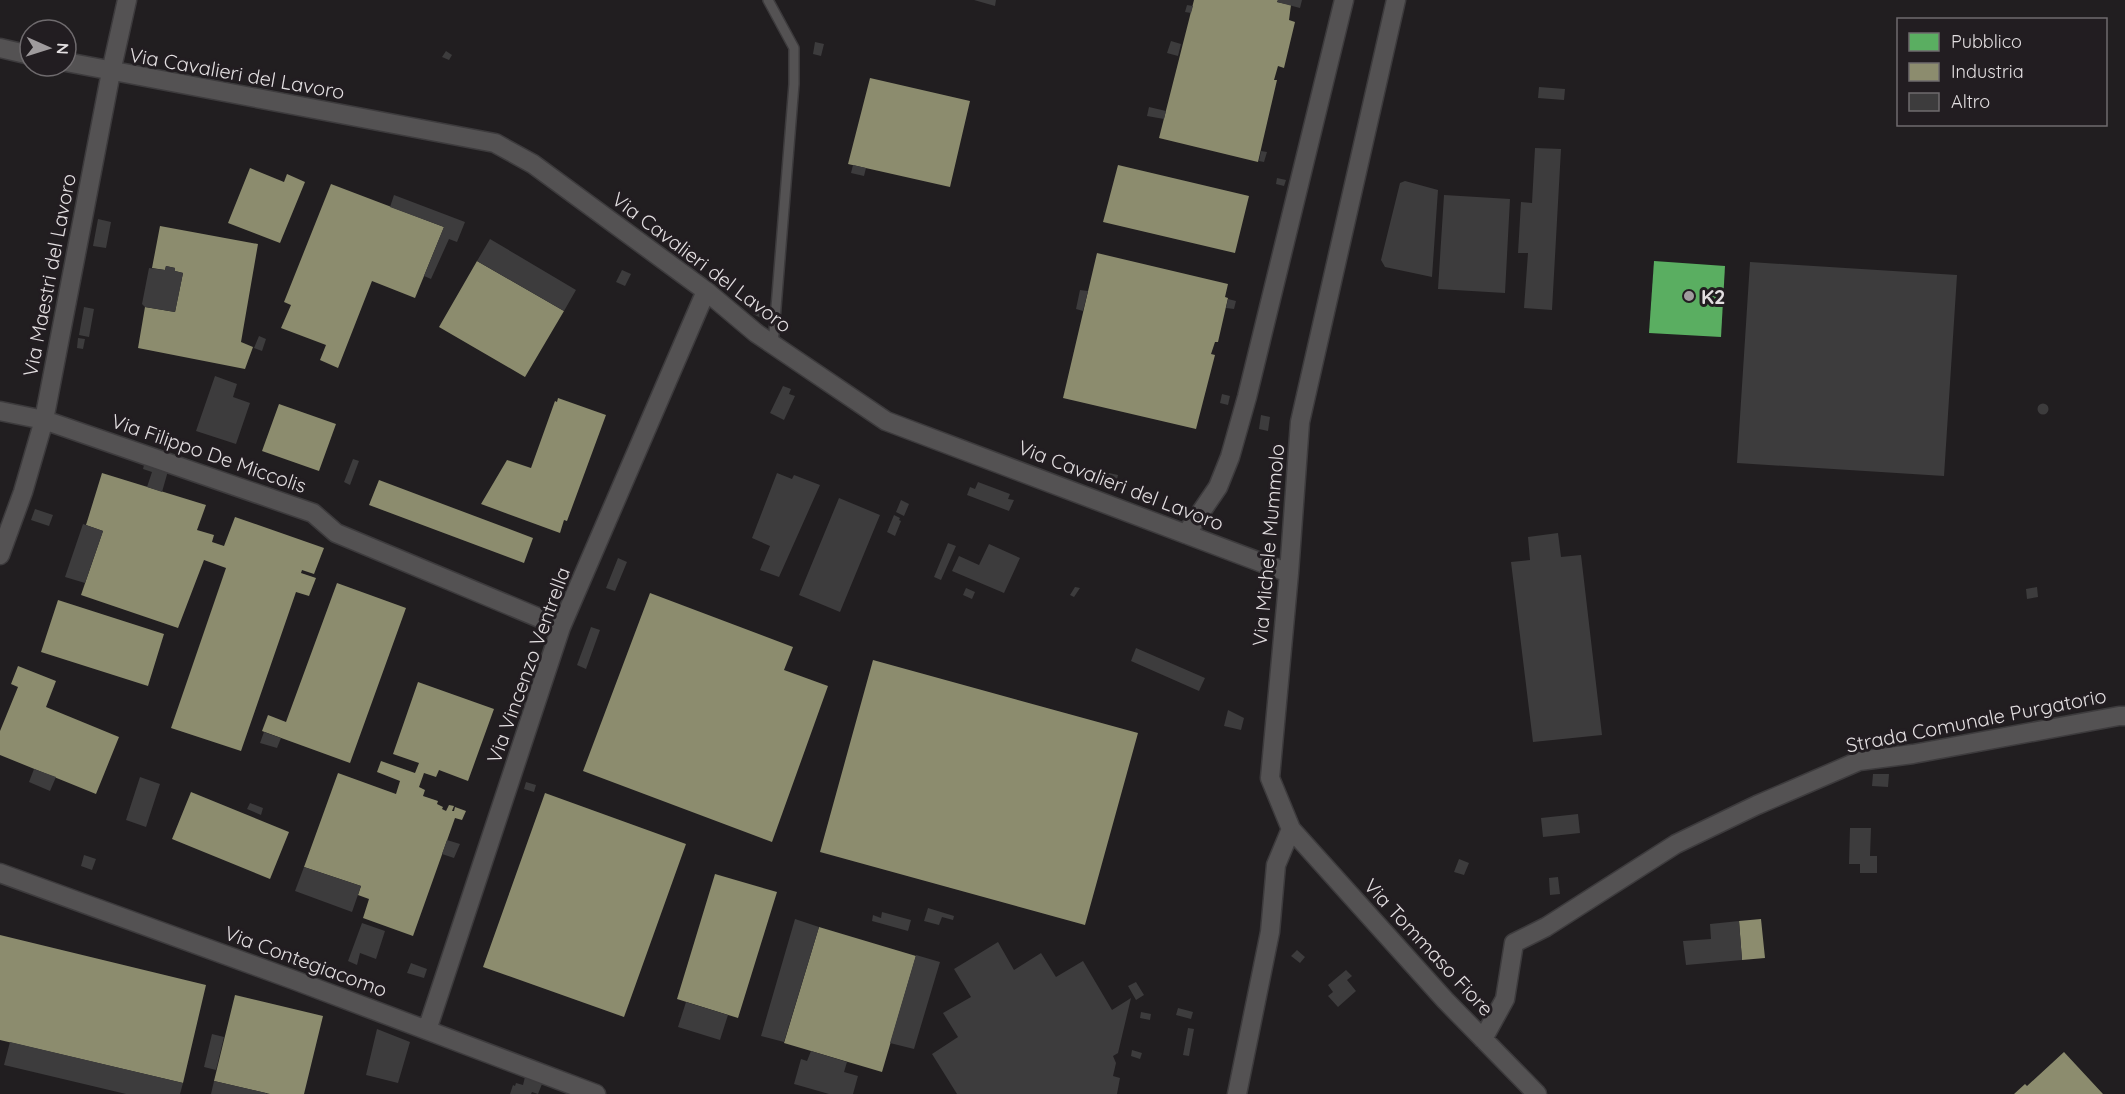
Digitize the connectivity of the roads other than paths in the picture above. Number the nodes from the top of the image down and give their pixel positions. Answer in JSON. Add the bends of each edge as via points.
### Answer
{"nodes":[{"id":1,"x":127,"y":0,"type":"edge"},
{"id":2,"x":768,"y":0,"type":"edge"},
{"id":3,"x":1344,"y":0,"type":"edge"},
{"id":4,"x":1396,"y":0,"type":"edge"},
{"id":5,"x":0,"y":48,"type":"edge"},
{"id":6,"x":18,"y":52,"type":"edge"},
{"id":7,"x":78,"y":65,"type":"edge"},
{"id":8,"x":111,"y":72,"type":"junction"},
{"id":9,"x":706,"y":291,"type":"junction"},
{"id":10,"x":773,"y":345,"type":"junction"},
{"id":11,"x":0,"y":411,"type":"edge"},
{"id":12,"x":44,"y":420,"type":"junction"},
{"id":13,"x":1186,"y":534,"type":"junction"},
{"id":14,"x":0,"y":555,"type":"edge"},
{"id":15,"x":1289,"y":573,"type":"junction"},
{"id":16,"x":561,"y":627,"type":"junction"},
{"id":17,"x":2125,"y":716,"type":"edge"},
{"id":18,"x":1291,"y":829,"type":"junction"},
{"id":19,"x":0,"y":873,"type":"edge"},
{"id":20,"x":428,"y":1030,"type":"junction"},
{"id":21,"x":1483,"y":1039,"type":"junction"},
{"id":22,"x":596,"y":1094,"type":"edge"},
{"id":23,"x":1237,"y":1094,"type":"edge"},
{"id":24,"x":1537,"y":1094,"type":"edge"}],
"edges":[{"from":1,"to":8,"type":"street","name":"Via Maestri del Lavoro"},
{"from":2,"to":10,"type":"lane","via":[[794,48]]},
{"from":3,"to":13,"type":"street","via":[[1230,457],[1218,487]]},
{"from":4,"to":15,"type":"street","name":"Via Michele Mummolo","via":[[1300,422]]},
{"from":5,"to":6,"type":"street"},
{"from":7,"to":8,"type":"street","name":"Via Cavalieri del Lavoro"},
{"from":8,"to":9,"type":"street","name":"Via Cavalieri del Lavoro","via":[[495,143],[533,164]]},
{"from":8,"to":12,"type":"street","name":"Via Maestri del Lavoro"},
{"from":9,"to":10,"type":"street","name":"Via Cavalieri del Lavoro"},
{"from":9,"to":16,"type":"street","name":"Via Vincenzo Ventrella"},
{"from":10,"to":13,"type":"street","name":"Via Cavalieri del Lavoro","via":[[886,421]]},
{"from":11,"to":12,"type":"street","name":"Via Filippo De Miccolis"},
{"from":12,"to":14,"type":"street","name":"Via Maestri del Lavoro"},
{"from":12,"to":16,"type":"street","name":"Via Filippo De Miccolis","via":[[313,513],[336,533]]},
{"from":13,"to":15,"type":"street","name":"Via Cavalieri del Lavoro"},
{"from":15,"to":18,"type":"street","name":"Via Michele Mummolo","via":[[1270,778]]},
{"from":16,"to":20,"type":"street","name":"Via Vincenzo Ventrella"},
{"from":17,"to":21,"type":"street","name":"Strada Comunale Purgatorio","via":[[1858,761],[1676,844],[1546,927],[1514,943],[1505,999]]},
{"from":18,"to":21,"type":"street","name":"Via Tommaso Fiore"},
{"from":18,"to":23,"type":"street","via":[[1276,866],[1270,932]]},
{"from":19,"to":20,"type":"street","name":"Via Contegiacomo"},
{"from":20,"to":22,"type":"street","name":"Via Contegiacomo"},
{"from":21,"to":24,"type":"street","name":"Via Tommaso Fiore"}]}
